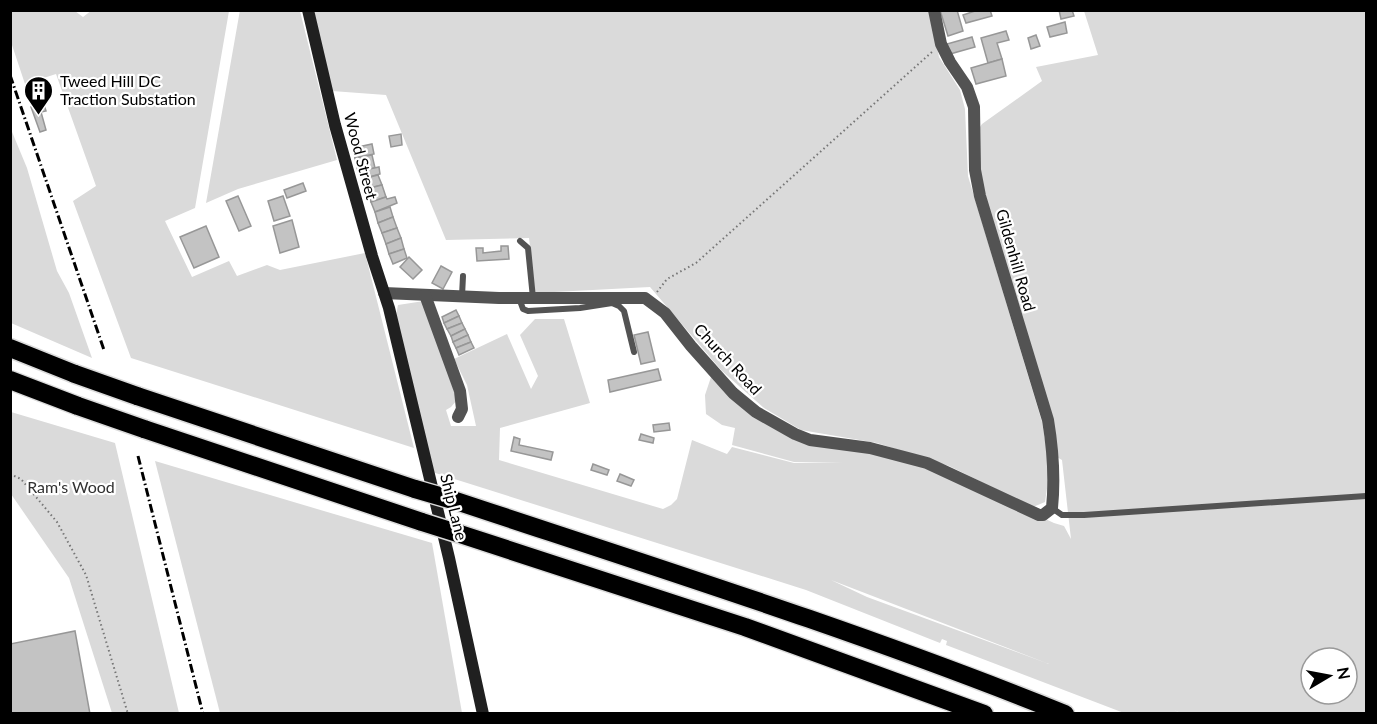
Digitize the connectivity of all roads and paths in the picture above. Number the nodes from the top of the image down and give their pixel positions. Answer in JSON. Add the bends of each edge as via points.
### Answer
{"nodes":[{"id":1,"x":308,"y":10,"type":"edge"},
{"id":2,"x":934,"y":10,"type":"edge"},
{"id":3,"x":941,"y":44,"type":"junction"},
{"id":4,"x":520,"y":242,"type":"dead end"},
{"id":5,"x":463,"y":276,"type":"dead end"},
{"id":6,"x":384,"y":293,"type":"junction"},
{"id":7,"x":425,"y":295,"type":"junction"},
{"id":8,"x":462,"y":296,"type":"junction"},
{"id":9,"x":519,"y":298,"type":"junction"},
{"id":10,"x":533,"y":298,"type":"junction"},
{"id":11,"x":650,"y":301,"type":"junction"},
{"id":12,"x":389,"y":308,"type":"joint"},
{"id":13,"x":10,"y":348,"type":"edge"},
{"id":14,"x":634,"y":352,"type":"dead end"},
{"id":15,"x":10,"y":380,"type":"edge"},
{"id":16,"x":458,"y":417,"type":"dead end"},
{"id":17,"x":10,"y":474,"type":"edge"},
{"id":18,"x":1366,"y":496,"type":"edge"},
{"id":19,"x":1052,"y":508,"type":"junction"},
{"id":20,"x":128,"y":714,"type":"edge"},
{"id":21,"x":483,"y":714,"type":"edge"},
{"id":22,"x":984,"y":714,"type":"edge"},
{"id":23,"x":1065,"y":714,"type":"edge"}],
"edges":[{"from":1,"to":6,"type":"street","name":"Wood Street","via":[[335,125]]},
{"from":2,"to":3,"type":"street","name":"Gildenhill Road"},
{"from":3,"to":11,"type":"path","via":[[696,263],[667,279]]},
{"from":3,"to":19,"type":"street","name":"Gildenhill Road","via":[[967,87],[974,107],[975,170],[980,196],[1048,420],[1054,456]]},
{"from":4,"to":10,"type":"lane","via":[[528,248]]},
{"from":5,"to":8,"type":"lane"},
{"from":6,"to":7,"type":"street"},
{"from":6,"to":12,"type":"street","name":"Wood Street"},
{"from":7,"to":8,"type":"street"},
{"from":7,"to":16,"type":"street","via":[[460,391],[462,409]]},
{"from":8,"to":9,"type":"street"},
{"from":9,"to":10,"type":"street"},
{"from":9,"to":14,"type":"lane","via":[[528,311],[612,303],[624,311]]},
{"from":10,"to":11,"type":"street"},
{"from":11,"to":19,"type":"street","name":"Church Road","via":[[665,313],[733,393],[756,412],[795,434],[927,463],[1039,515]]},
{"from":12,"to":21,"type":"street","name":"Ship Lane"},
{"from":13,"to":23,"type":"highway","bridge":true,"via":[[137,396],[758,600]]},
{"from":15,"to":22,"type":"highway","bridge":true,"via":[[144,429],[745,627]]},
{"from":17,"to":20,"type":"path","via":[[21,479],[57,522],[86,575]]},
{"from":18,"to":19,"type":"lane","via":[[1084,515],[1062,515]]}]}
